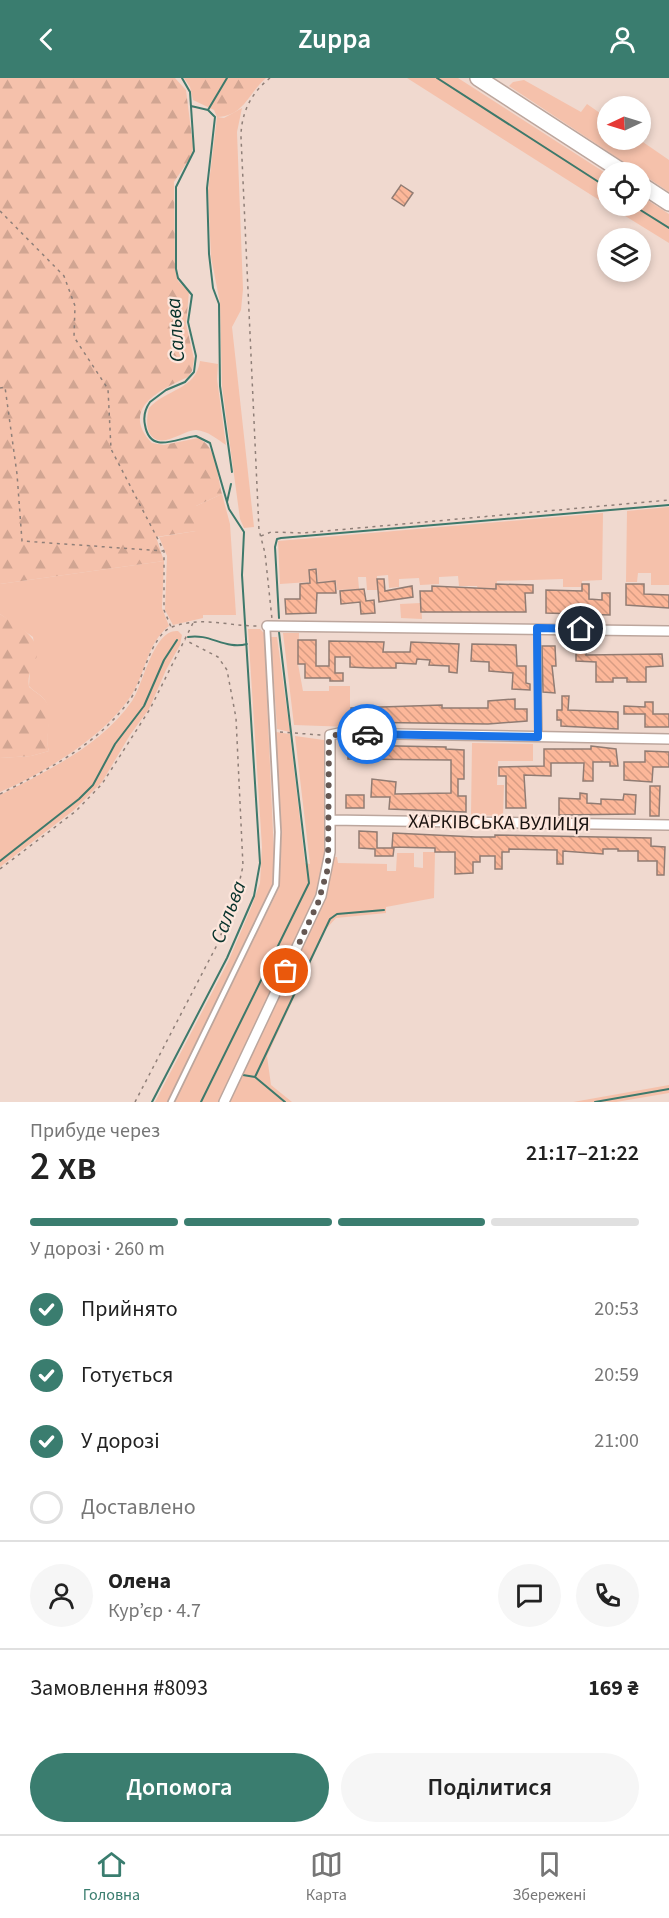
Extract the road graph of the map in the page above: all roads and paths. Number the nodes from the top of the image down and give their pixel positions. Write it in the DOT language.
graph roads {
  1 [pos="270,78"];
  2 [pos="478,78"];
  3 [pos="607,162"];
  4 [pos="651,191"];
  5 [pos="669,203"];
  6 [pos="0,211"];
  7 [pos="0,388"];
  8 [pos="669,500"];
  9 [pos="260,537"];
  10 [pos="164,551"];
  11 [pos="193,623"];
  12 [pos="270,625"];
  13 [pos="249,626"];
  14 [pos="171,627"];
  15 [pos="537,628"];
  16 [pos="669,631"];
  17 [pos="185,640"];
  18 [pos="286,733"];
  19 [pos="330,735"];
  20 [pos="538,737"];
  21 [pos="669,739"];
  22 [pos="0,794"];
  23 [pos="330,820"];
  24 [pos="669,825"];
  25 [pos="0,869"];
  26 [pos="135,1102"];
  27 [pos="171,1102"];
  28 [pos="224,1102"];
  1 -- 9 [label="path"];
  2 -- 3 [label="highway"];
  4 -- 5 [label="highway"];
  6 -- 10 [label="path"];
  7 -- 10 [label="path"];
  8 -- 9 [label="path"];
  9 -- 12 [label="path"];
  10 -- 14 [label="path"];
  11 -- 13 [label="path"];
  11 -- 14 [label="path"];
  11 -- 17 [label="path"];
  12 -- 15 [label="street"];
  12 -- 27 [label="lane"];
  14 -- 22 [label="path"];
  15 -- 16 [label="street"];
  15 -- 20 [label="lane"];
  17 -- 25 [label="path"];
  17 -- 26 [label="path"];
  18 -- 19 [label="path"];
  19 -- 20 [label="street"];
  19 -- 23 [label="street"];
  20 -- 21 [label="street"];
  23 -- 24 [label="street, ХАРКІВСЬКА ВУЛИЦЯ"];
  23 -- 28 [label="street"];
}
